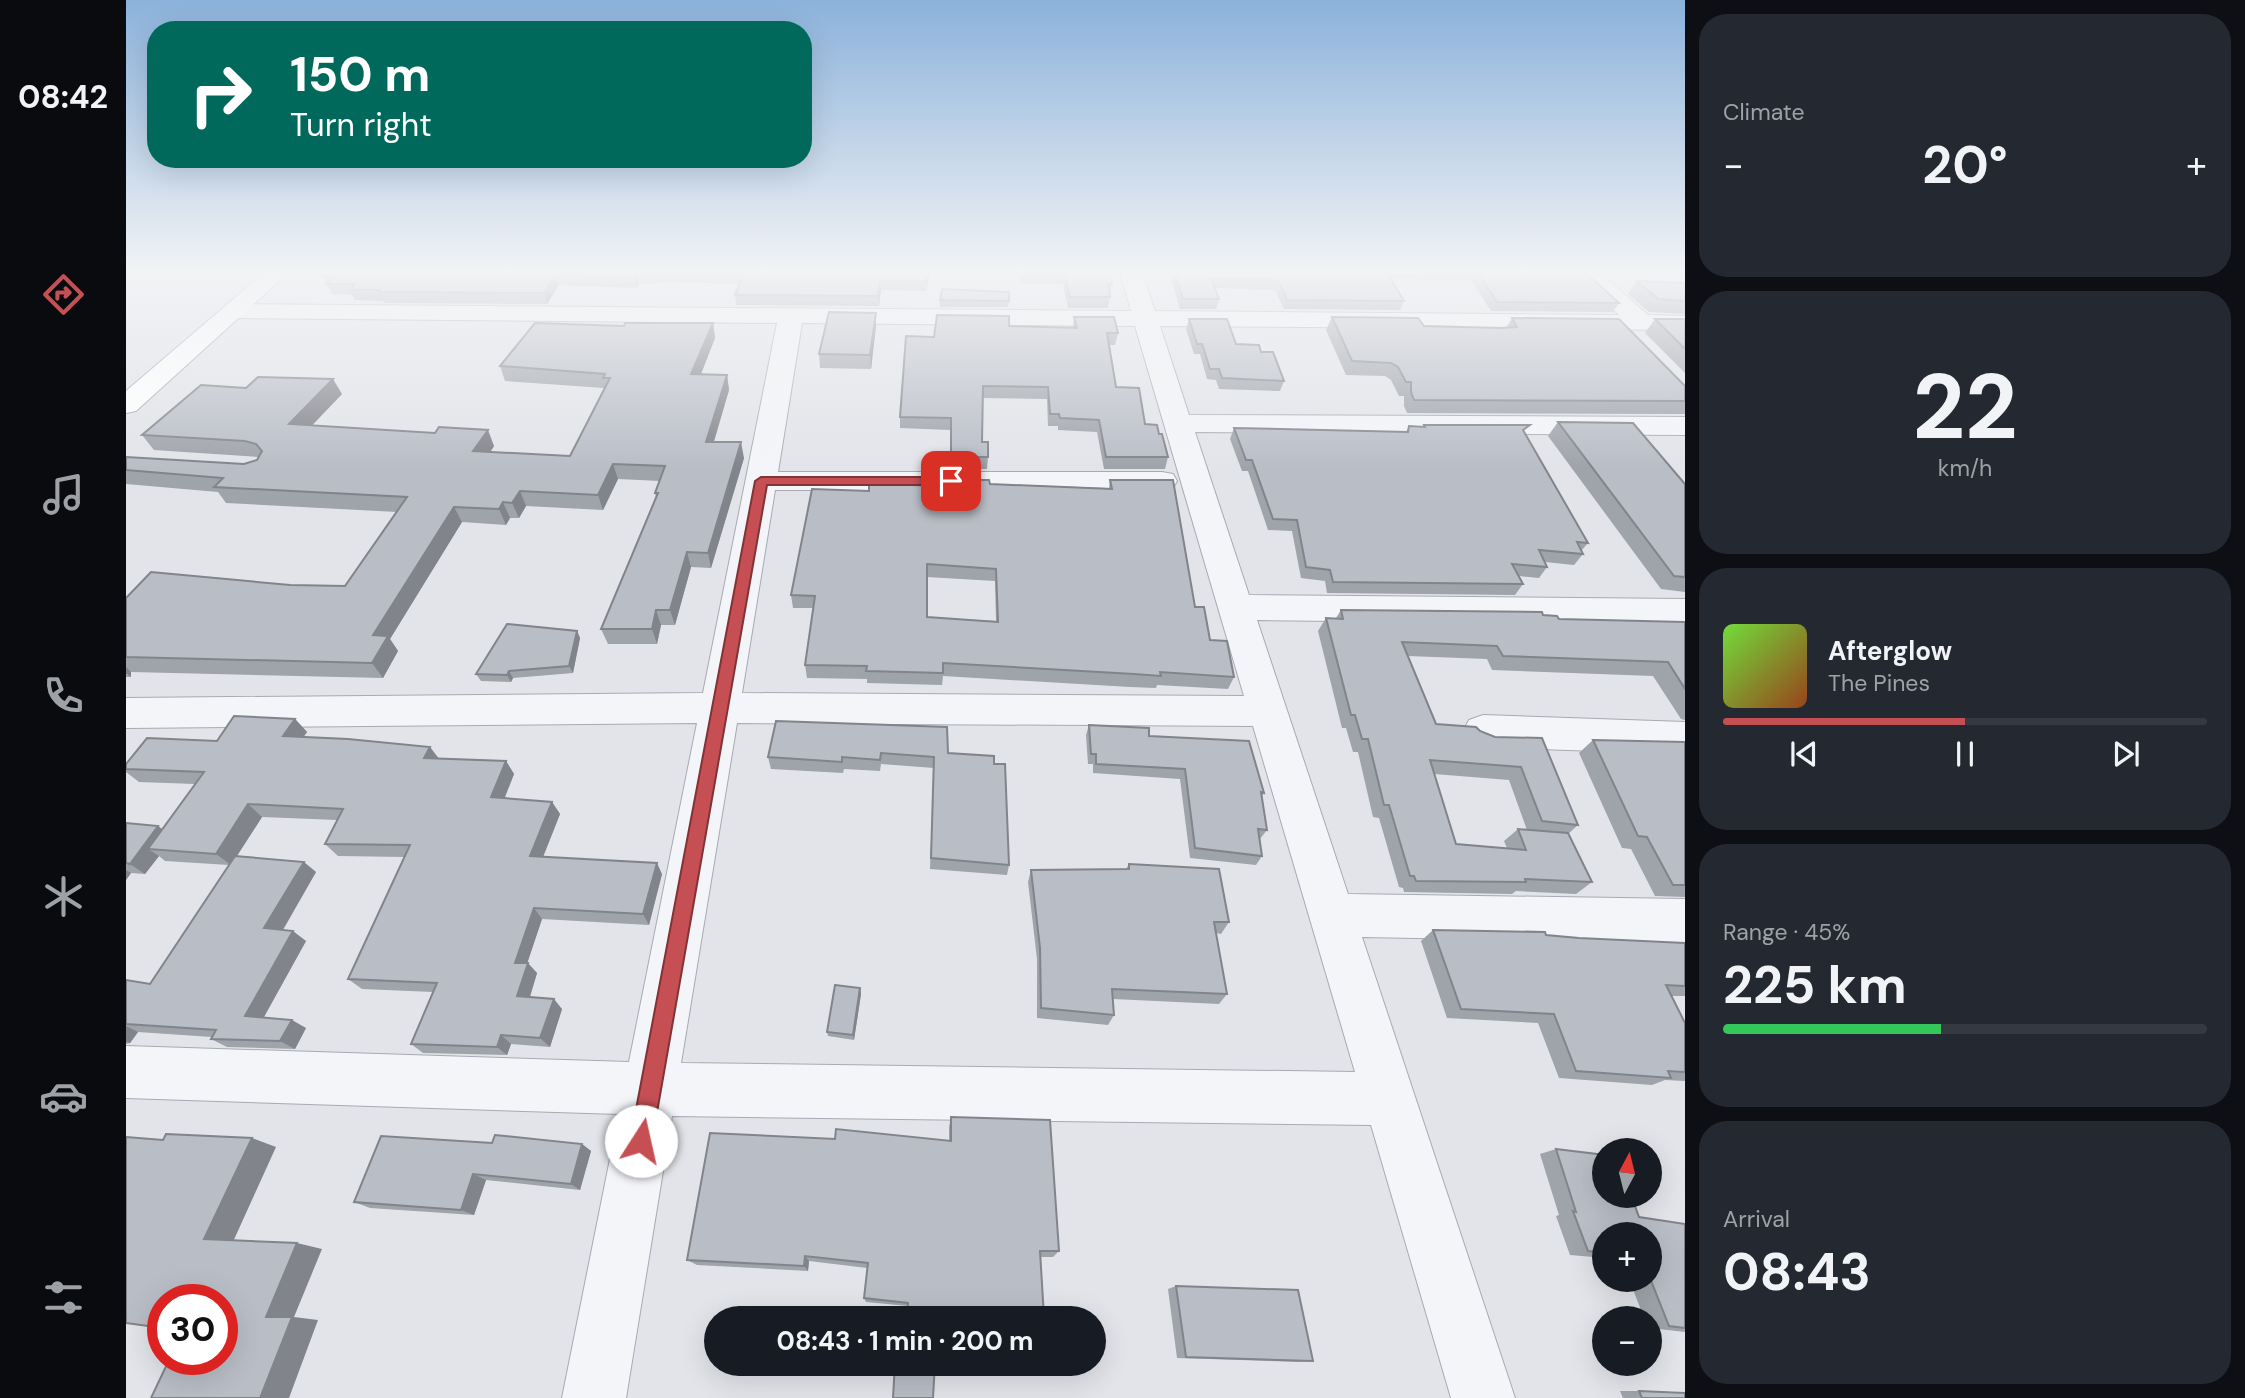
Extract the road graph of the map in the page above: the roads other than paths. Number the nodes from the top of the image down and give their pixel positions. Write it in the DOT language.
graph roads {
  1 [pos="203,338"];
  2 [pos="787,338"];
  3 [pos="1152,338"];
  4 [pos="1638,338"];
  5 [pos="1646,352"];
  6 [pos="126,405"];
  7 [pos="1178,423"];
  8 [pos="1632,426"];
  9 [pos="1685,426"];
  10 [pos="1659,457"];
  11 [pos="761,481"];
  12 [pos="1196,481"];
  13 [pos="1235,607"];
  14 [pos="1685,612"];
  15 [pos="720,708"];
  16 [pos="1268,711"];
  17 [pos="126,713"];
  18 [pos="1483,731"];
  19 [pos="1685,738"];
  20 [pos="1332,915"];
  21 [pos="1685,921"];
  22 [pos="126,1072"];
  23 [pos="650,1089"];
  24 [pos="1389,1099"];
  25 [pos="594,1398"];
  26 [pos="1483,1398"];
  1 -- 6 [label="main road"];
  2 -- 11 [label="street"];
  3 -- 7 [label="street"];
  4 -- 5 [label="street"];
  7 -- 8 [label="street"];
  7 -- 12 [label="street"];
  8 -- 9 [label="street"];
  8 -- 10 [label="street"];
  11 -- 12 [label="street"];
  11 -- 15 [label="street"];
  12 -- 13 [label="street"];
  13 -- 14 [label="street"];
  13 -- 16 [label="street"];
  15 -- 16 [label="street"];
  15 -- 17 [label="street"];
  15 -- 23 [label="street"];
  16 -- 20 [label="street"];
  18 -- 19 [label="street"];
  20 -- 21 [label="street"];
  20 -- 24 [label="street"];
  22 -- 23 [label="street"];
  23 -- 24 [label="street"];
  23 -- 25 [label="street"];
  24 -- 26 [label="street"];
}
